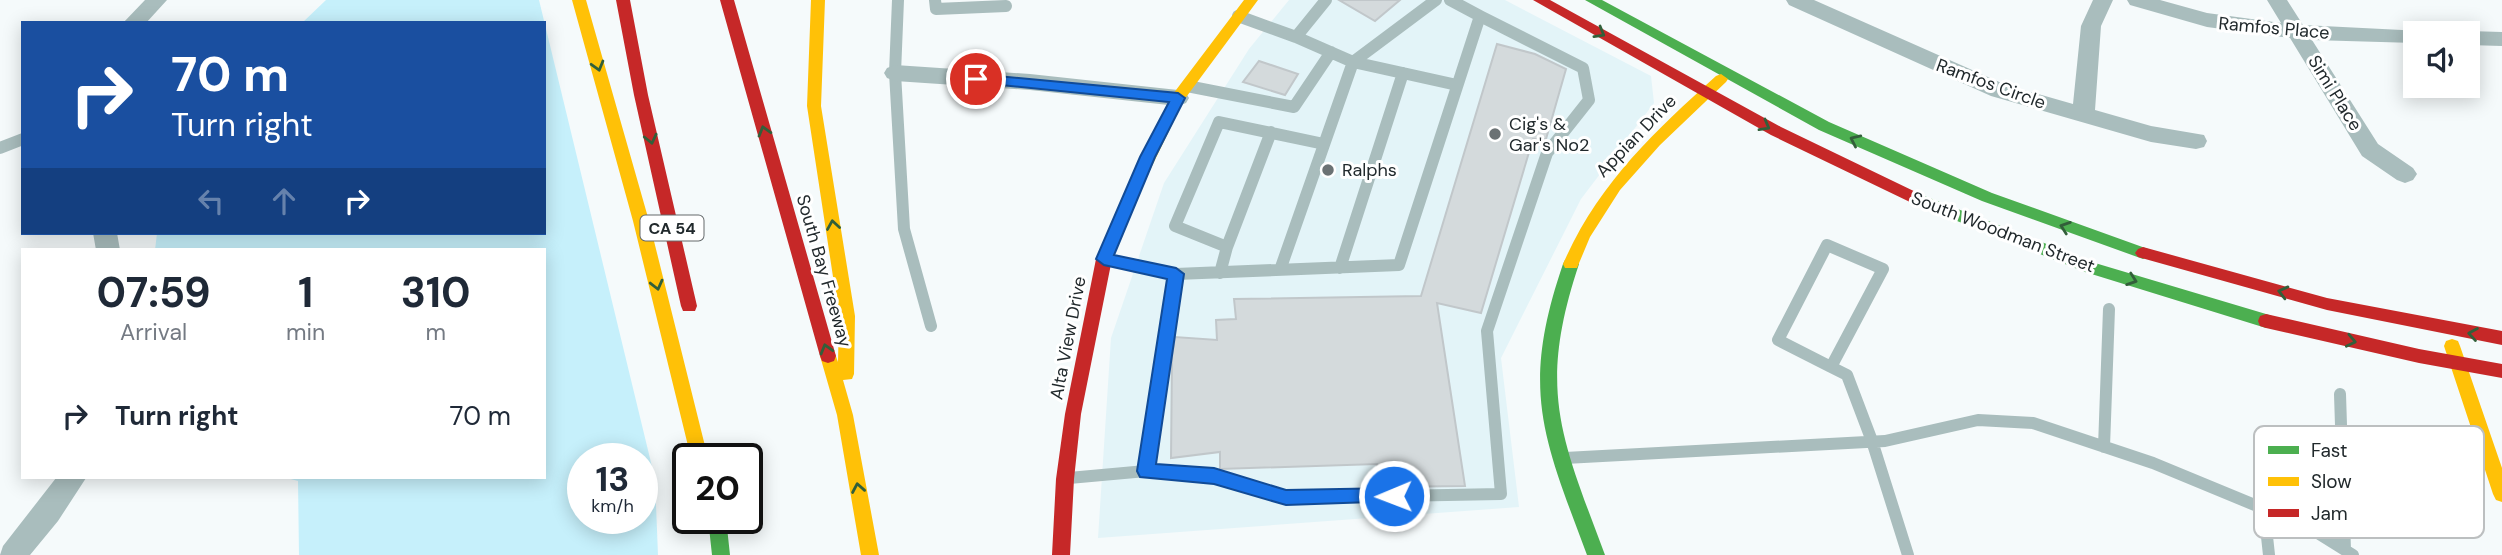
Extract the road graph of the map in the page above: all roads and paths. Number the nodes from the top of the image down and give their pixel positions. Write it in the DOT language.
graph roads {
  1 [pos="157,0"];
  2 [pos="579,0"];
  3 [pos="623,0"];
  4 [pos="727,0"];
  5 [pos="818,0"];
  6 [pos="898,0"];
  7 [pos="935,0"];
  8 [pos="1251,0"];
  9 [pos="1326,0"];
  10 [pos="1436,0"];
  11 [pos="1450,0"];
  12 [pos="1540,0"];
  13 [pos="1592,0"];
  14 [pos="1796,0"];
  15 [pos="2103,0"];
  16 [pos="2137,0"];
  17 [pos="2277,0"];
  18 [pos="1006,6"];
  19 [pos="1238,16"];
  20 [pos="1479,16"];
  21 [pos="135,21"];
  22 [pos="2297,32"];
  23 [pos="2403,36"];
  24 [pos="1296,37"];
  25 [pos="2480,38"];
  26 [pos="2502,39"];
  27 [pos="1331,52"];
  28 [pos="1353,62"];
  29 [pos="1403,73"];
  30 [pos="895,74"];
  31 [pos="1726,74"];
  32 [pos="1457,85"];
  33 [pos="1182,92"];
  34 [pos="1705,92"];
  35 [pos="2083,116"];
  36 [pos="1271,132"];
  37 [pos="21,140"];
  38 [pos="2196,141"];
  39 [pos="1324,144"];
  40 [pos="0,148"];
  41 [pos="2405,174"];
  42 [pos="1227,247"];
  43 [pos="1104,259"];
  44 [pos="1340,268"];
  45 [pos="1280,270"];
  46 [pos="1220,273"];
  47 [pos="1176,274"];
  48 [pos="2109,309"];
  49 [pos="931,326"];
  50 [pos="694,327"];
  51 [pos="2445,330"];
  52 [pos="2502,338"];
  53 [pos="2459,364"];
  54 [pos="1831,367"];
  55 [pos="2502,371"];
  56 [pos="2340,394"];
  57 [pos="704,406"];
  58 [pos="845,415"];
  59 [pos="2342,426"];
  60 [pos="2480,426"];
  61 [pos="2484,440"];
  62 [pos="1872,441"];
  63 [pos="696,443"];
  64 [pos="708,443"];
  65 [pos="2104,447"];
  66 [pos="1561,458"];
  67 [pos="1146,471"];
  68 [pos="71,479"];
  69 [pos="1065,479"];
  70 [pos="2502,494"];
  71 [pos="2254,505"];
  72 [pos="2326,538"];
  73 [pos="2349,552"];
  74 [pos="13,555"];
  75 [pos="870,555"];
  76 [pos="1061,555"];
  77 [pos="1596,555"];
  78 [pos="1908,555"];
  1 -- 21 [label="street"];
  2 -- 63 [label="main road, one-way"];
  3 -- 50 [label="main road, CA 54, one-way"];
  58 -- 4 [label="main road, South Bay Freeway, one-way"];
  58 -- 5 [label="main road, one-way"];
  6 -- 30 [label="lane"];
  7 -- 18 [label="lane"];
  8 -- 19 [label="main road, Alta View Drive"];
  9 -- 24 [label="lane"];
  10 -- 28 [label="lane"];
  11 -- 20 [label="lane"];
  12 -- 34 [label="main road, South Woodman Street, one-way"];
  13 -- 31 [label="main road, South Woodman Street"];
  14 -- 35 [label="street, Ramfos Circle"];
  15 -- 35 [label="street"];
  16 -- 22 [label="street, Ramfos Place"];
  17 -- 22 [label="street, Simi Place"];
  19 -- 24 [label="lane"];
  19 -- 33 [label="main road, Alta View Drive"];
  20 -- 32 [label="lane"];
  20 -- 67 [label="lane"];
  22 -- 23 [label="street, Ramfos Place"];
  22 -- 41 [label="street, Simi Place"];
  24 -- 27 [label="lane"];
  25 -- 26 [label="street"];
  27 -- 28 [label="lane"];
  27 -- 33 [label="lane"];
  28 -- 29 [label="lane"];
  28 -- 39 [label="lane"];
  29 -- 32 [label="lane"];
  29 -- 44 [label="lane"];
  30 -- 33 [label="street"];
  30 -- 49 [label="lane"];
  31 -- 34 [label="main road, Appian Drive"];
  51 -- 31 [label="main road, South Woodman Street, one-way"];
  32 -- 44 [label="lane"];
  33 -- 43 [label="main road, Alta View Drive"];
  34 -- 53 [label="main road, South Woodman Street, one-way"];
  34 -- 66 [label="main road, Appian Drive"];
  35 -- 38 [label="street, Ramfos Circle"];
  36 -- 39 [label="lane"];
  36 -- 42 [label="lane"];
  36 -- 42 [label="lane"];
  37 -- 40 [label="lane"];
  39 -- 45 [label="lane"];
  42 -- 46 [label="lane"];
  43 -- 47 [label="lane"];
  43 -- 69 [label="main road, Alta View Drive"];
  44 -- 45 [label="lane"];
  45 -- 46 [label="lane"];
  46 -- 47 [label="lane"];
  47 -- 67 [label="lane"];
  48 -- 65 [label="lane"];
  52 -- 51 [label="main road, South Woodman Street, one-way"];
  51 -- 53 [label="main road"];
  53 -- 55 [label="main road, South Woodman Street"];
  53 -- 60 [label="main road"];
  54 -- 54 [label="lane"];
  54 -- 62 [label="lane"];
  56 -- 59 [label="lane"];
  57 -- 64 [label="main road"];
  75 -- 58 [label="main road, South Bay Freeway, one-way"];
  61 -- 70 [label="main road"];
  62 -- 65 [label="lane"];
  62 -- 66 [label="lane"];
  62 -- 78 [label="lane"];
  65 -- 71 [label="lane"];
  66 -- 77 [label="main road, Appian Drive"];
  67 -- 69 [label="lane"];
  68 -- 74 [label="street"];
  69 -- 76 [label="main road, Alta View Drive"];
  72 -- 73 [label="lane"];
}
